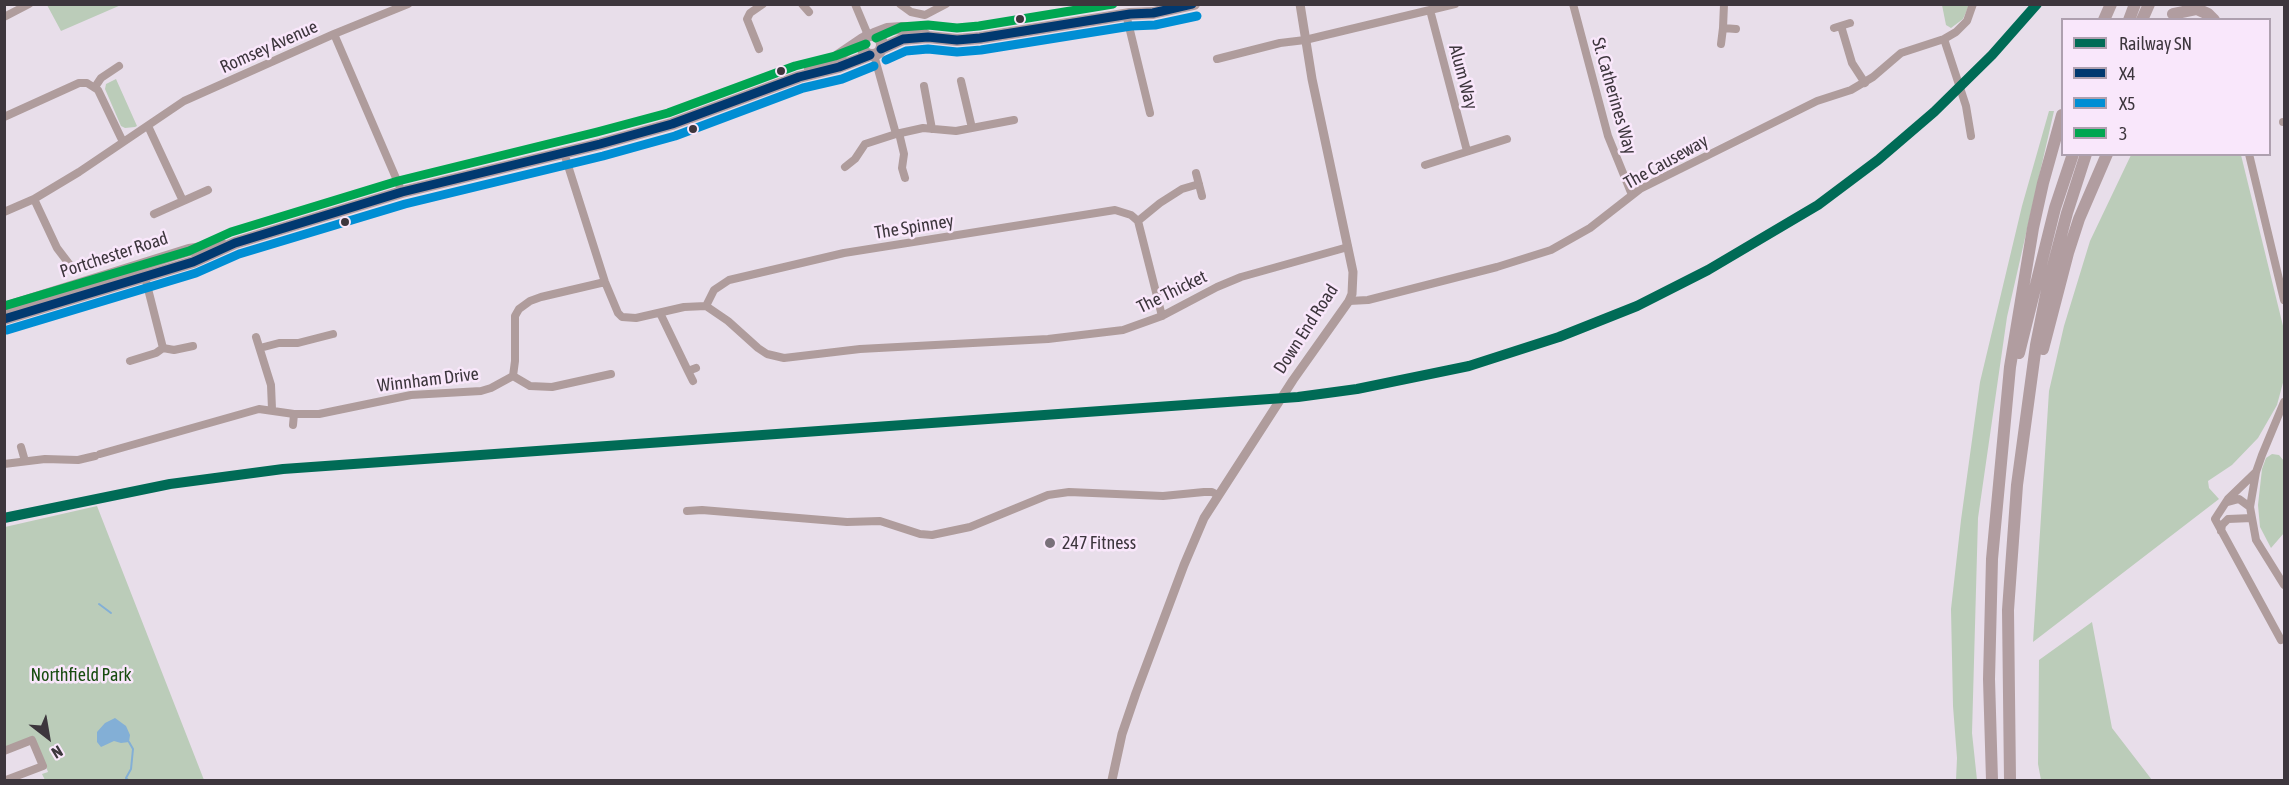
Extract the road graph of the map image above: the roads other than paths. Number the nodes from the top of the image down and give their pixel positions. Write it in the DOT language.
graph roads {
  1 [pos="29,4"];
  2 [pos="408,4"];
  3 [pos="763,4"];
  4 [pos="855,4"];
  5 [pos="900,4"];
  6 [pos="946,4"];
  7 [pos="1146,4"];
  8 [pos="1194,4"];
  9 [pos="1300,4"];
  10 [pos="1455,4"];
  11 [pos="1573,4"];
  12 [pos="1724,4"];
  13 [pos="1973,4"];
  14 [pos="2111,4"];
  15 [pos="2149,4"];
  16 [pos="798,6"];
  17 [pos="1430,10"];
  18 [pos="809,12"];
  19 [pos="2174,13"];
  20 [pos="1128,14"];
  21 [pos="4,17"];
  22 [pos="2105,18"];
  23 [pos="2143,18"];
  24 [pos="2213,18"];
  25 [pos="1850,23"];
  26 [pos="1723,28"];
  27 [pos="1736,29"];
  28 [pos="334,34"];
  29 [pos="868,36"];
  30 [pos="928,38"];
  31 [pos="1944,39"];
  32 [pos="1305,40"];
  33 [pos="1721,44"];
  34 [pos="759,49"];
  35 [pos="875,53"];
  36 [pos="1217,58"];
  37 [pos="119,66"];
  38 [pos="799,77"];
  39 [pos="962,81"];
  40 [pos="1864,83"];
  41 [pos="924,86"];
  42 [pos="95,87"];
  43 [pos="1150,112"];
  44 [pos="4,117"];
  45 [pos="2061,119"];
  46 [pos="1014,120"];
  47 [pos="148,126"];
  48 [pos="932,129"];
  49 [pos="972,129"];
  50 [pos="897,133"];
  51 [pos="1971,136"];
  52 [pos="1507,139"];
  53 [pos="123,142"];
  54 [pos="1467,151"];
  55 [pos="564,153"];
  56 [pos="2072,156"];
  57 [pos="2084,156"];
  58 [pos="2106,156"];
  59 [pos="2249,156"];
  60 [pos="1425,165"];
  61 [pos="845,167"];
  62 [pos="1196,173"];
  63 [pos="905,178"];
  64 [pos="1199,184"];
  65 [pos="208,190"];
  66 [pos="402,192"];
  67 [pos="1632,195"];
  68 [pos="1202,196"];
  69 [pos="34,199"];
  70 [pos="183,201"];
  71 [pos="4,212"];
  72 [pos="154,214"];
  73 [pos="1138,221"];
  74 [pos="235,243"];
  75 [pos="1348,247"];
  76 [pos="73,269"];
  77 [pos="145,277"];
  78 [pos="605,282"];
  79 [pos="2284,300"];
  80 [pos="1349,301"];
  81 [pos="706,306"];
  82 [pos="4,308"];
  83 [pos="660,313"];
  84 [pos="1162,316"];
  85 [pos="4,319"];
  86 [pos="333,334"];
  87 [pos="255,337"];
  88 [pos="193,346"];
  89 [pos="163,348"];
  90 [pos="260,348"];
  91 [pos="130,361"];
  92 [pos="696,368"];
  93 [pos="688,371"];
  94 [pos="611,374"];
  95 [pos="513,376"];
  96 [pos="693,381"];
  97 [pos="2284,402"];
  98 [pos="272,409"];
  99 [pos="2007,410"];
  100 [pos="2026,412"];
  101 [pos="294,414"];
  102 [pos="293,425"];
  103 [pos="21,447"];
  104 [pos="24,461"];
  105 [pos="4,464"];
  106 [pos="2256,472"];
  107 [pos="1218,495"];
  108 [pos="2250,507"];
  109 [pos="2220,508"];
  110 [pos="687,511"];
  111 [pos="2252,518"];
  112 [pos="2221,531"];
  113 [pos="2284,585"];
  114 [pos="2281,640"];
  115 [pos="4,751"];
  116 [pos="6,780"];
  117 [pos="1112,780"];
  118 [pos="1992,780"];
  119 [pos="2010,780"];
  1 -- 21 [label="street"];
  2 -- 28 [label="street, Romsey Avenue"];
  3 -- 34 [label="street"];
  4 -- 29 [label="street"];
  5 -- 6 [label="street"];
  7 -- 20 [label="main road, Portchester Road"];
  8 -- 20 [label="main road, Portchester Road"];
  9 -- 32 [label="street, Down End Road"];
  10 -- 17 [label="street"];
  11 -- 67 [label="street, St. Catherines Way"];
  12 -- 26 [label="street"];
  13 -- 31 [label="street, The Causeway"];
  14 -- 22 [label="main road"];
  15 -- 23 [label="main road"];
  16 -- 18 [label="street"];
  17 -- 32 [label="street"];
  17 -- 54 [label="street, Alum Way"];
  19 -- 24 [label="main road"];
  20 -- 30 [label="main road, Portchester Road"];
  20 -- 43 [label="street"];
  25 -- 40 [label="street"];
  26 -- 27 [label="street"];
  26 -- 33 [label="street"];
  28 -- 47 [label="street, Romsey Avenue"];
  28 -- 66 [label="street"];
  29 -- 30 [label="main road, Portchester Road"];
  29 -- 35 [label="main road"];
  29 -- 35 [label="main road"];
  29 -- 38 [label="main road, Portchester Road"];
  30 -- 35 [label="main road, Portchester Road"];
  31 -- 40 [label="street, The Causeway"];
  31 -- 51 [label="street"];
  32 -- 36 [label="street"];
  32 -- 75 [label="street, Down End Road"];
  35 -- 38 [label="main road, Portchester Road"];
  35 -- 50 [label="street"];
  37 -- 42 [label="street"];
  38 -- 55 [label="main road, Portchester Road"];
  39 -- 49 [label="street"];
  40 -- 67 [label="street, The Causeway"];
  41 -- 48 [label="street"];
  42 -- 44 [label="street"];
  42 -- 53 [label="street"];
  45 -- 99 [label="main road"];
  46 -- 49 [label="street"];
  47 -- 53 [label="street, Romsey Avenue"];
  47 -- 70 [label="street"];
  48 -- 49 [label="street"];
  48 -- 50 [label="street"];
  50 -- 61 [label="street"];
  50 -- 63 [label="street"];
  52 -- 54 [label="street"];
  53 -- 69 [label="street, Romsey Avenue"];
  54 -- 60 [label="street"];
  55 -- 66 [label="main road, Portchester Road"];
  55 -- 78 [label="street"];
  56 -- 99 [label="main road"];
  57 -- 100 [label="main road"];
  58 -- 100 [label="main road"];
  59 -- 79 [label="street"];
  62 -- 64 [label="street"];
  64 -- 68 [label="street"];
  64 -- 73 [label="street"];
  65 -- 70 [label="street"];
  66 -- 74 [label="main road, Portchester Road"];
  67 -- 80 [label="street, The Causeway"];
  69 -- 71 [label="street, Romsey Avenue"];
  69 -- 76 [label="street"];
  70 -- 72 [label="street"];
  73 -- 81 [label="street, The Spinney"];
  73 -- 84 [label="street"];
  74 -- 77 [label="main road, Portchester Road"];
  74 -- 82 [label="main road, Portchester Road"];
  75 -- 80 [label="street, Down End Road"];
  75 -- 84 [label="street, The Thicket"];
  77 -- 85 [label="main road, Portchester Road"];
  77 -- 89 [label="street"];
  78 -- 83 [label="street"];
  78 -- 95 [label="street"];
  80 -- 107 [label="street, Down End Road"];
  81 -- 83 [label="street"];
  81 -- 84 [label="street, The Thicket"];
  83 -- 93 [label="street"];
  86 -- 90 [label="street"];
  87 -- 90 [label="street"];
  88 -- 89 [label="street"];
  89 -- 91 [label="street"];
  90 -- 98 [label="street"];
  92 -- 93 [label="street"];
  93 -- 96 [label="street"];
  94 -- 95 [label="street"];
  95 -- 101 [label="street, Winnham Drive"];
  97 -- 106 [label="street"];
  98 -- 101 [label="street, Winnham Drive"];
  98 -- 104 [label="street, Winnham Drive"];
  99 -- 118 [label="main road"];
  100 -- 119 [label="main road"];
  101 -- 102 [label="street"];
  103 -- 104 [label="street"];
  104 -- 105 [label="street, Winnham Drive"];
  106 -- 108 [label="street"];
  106 -- 109 [label="street"];
  107 -- 110 [label="street"];
  107 -- 117 [label="street, Down End Road"];
  108 -- 109 [label="street"];
  108 -- 111 [label="street"];
  109 -- 112 [label="street"];
  111 -- 112 [label="street"];
  111 -- 113 [label="street"];
  112 -- 114 [label="street"];
  115 -- 116 [label="street"];
}
